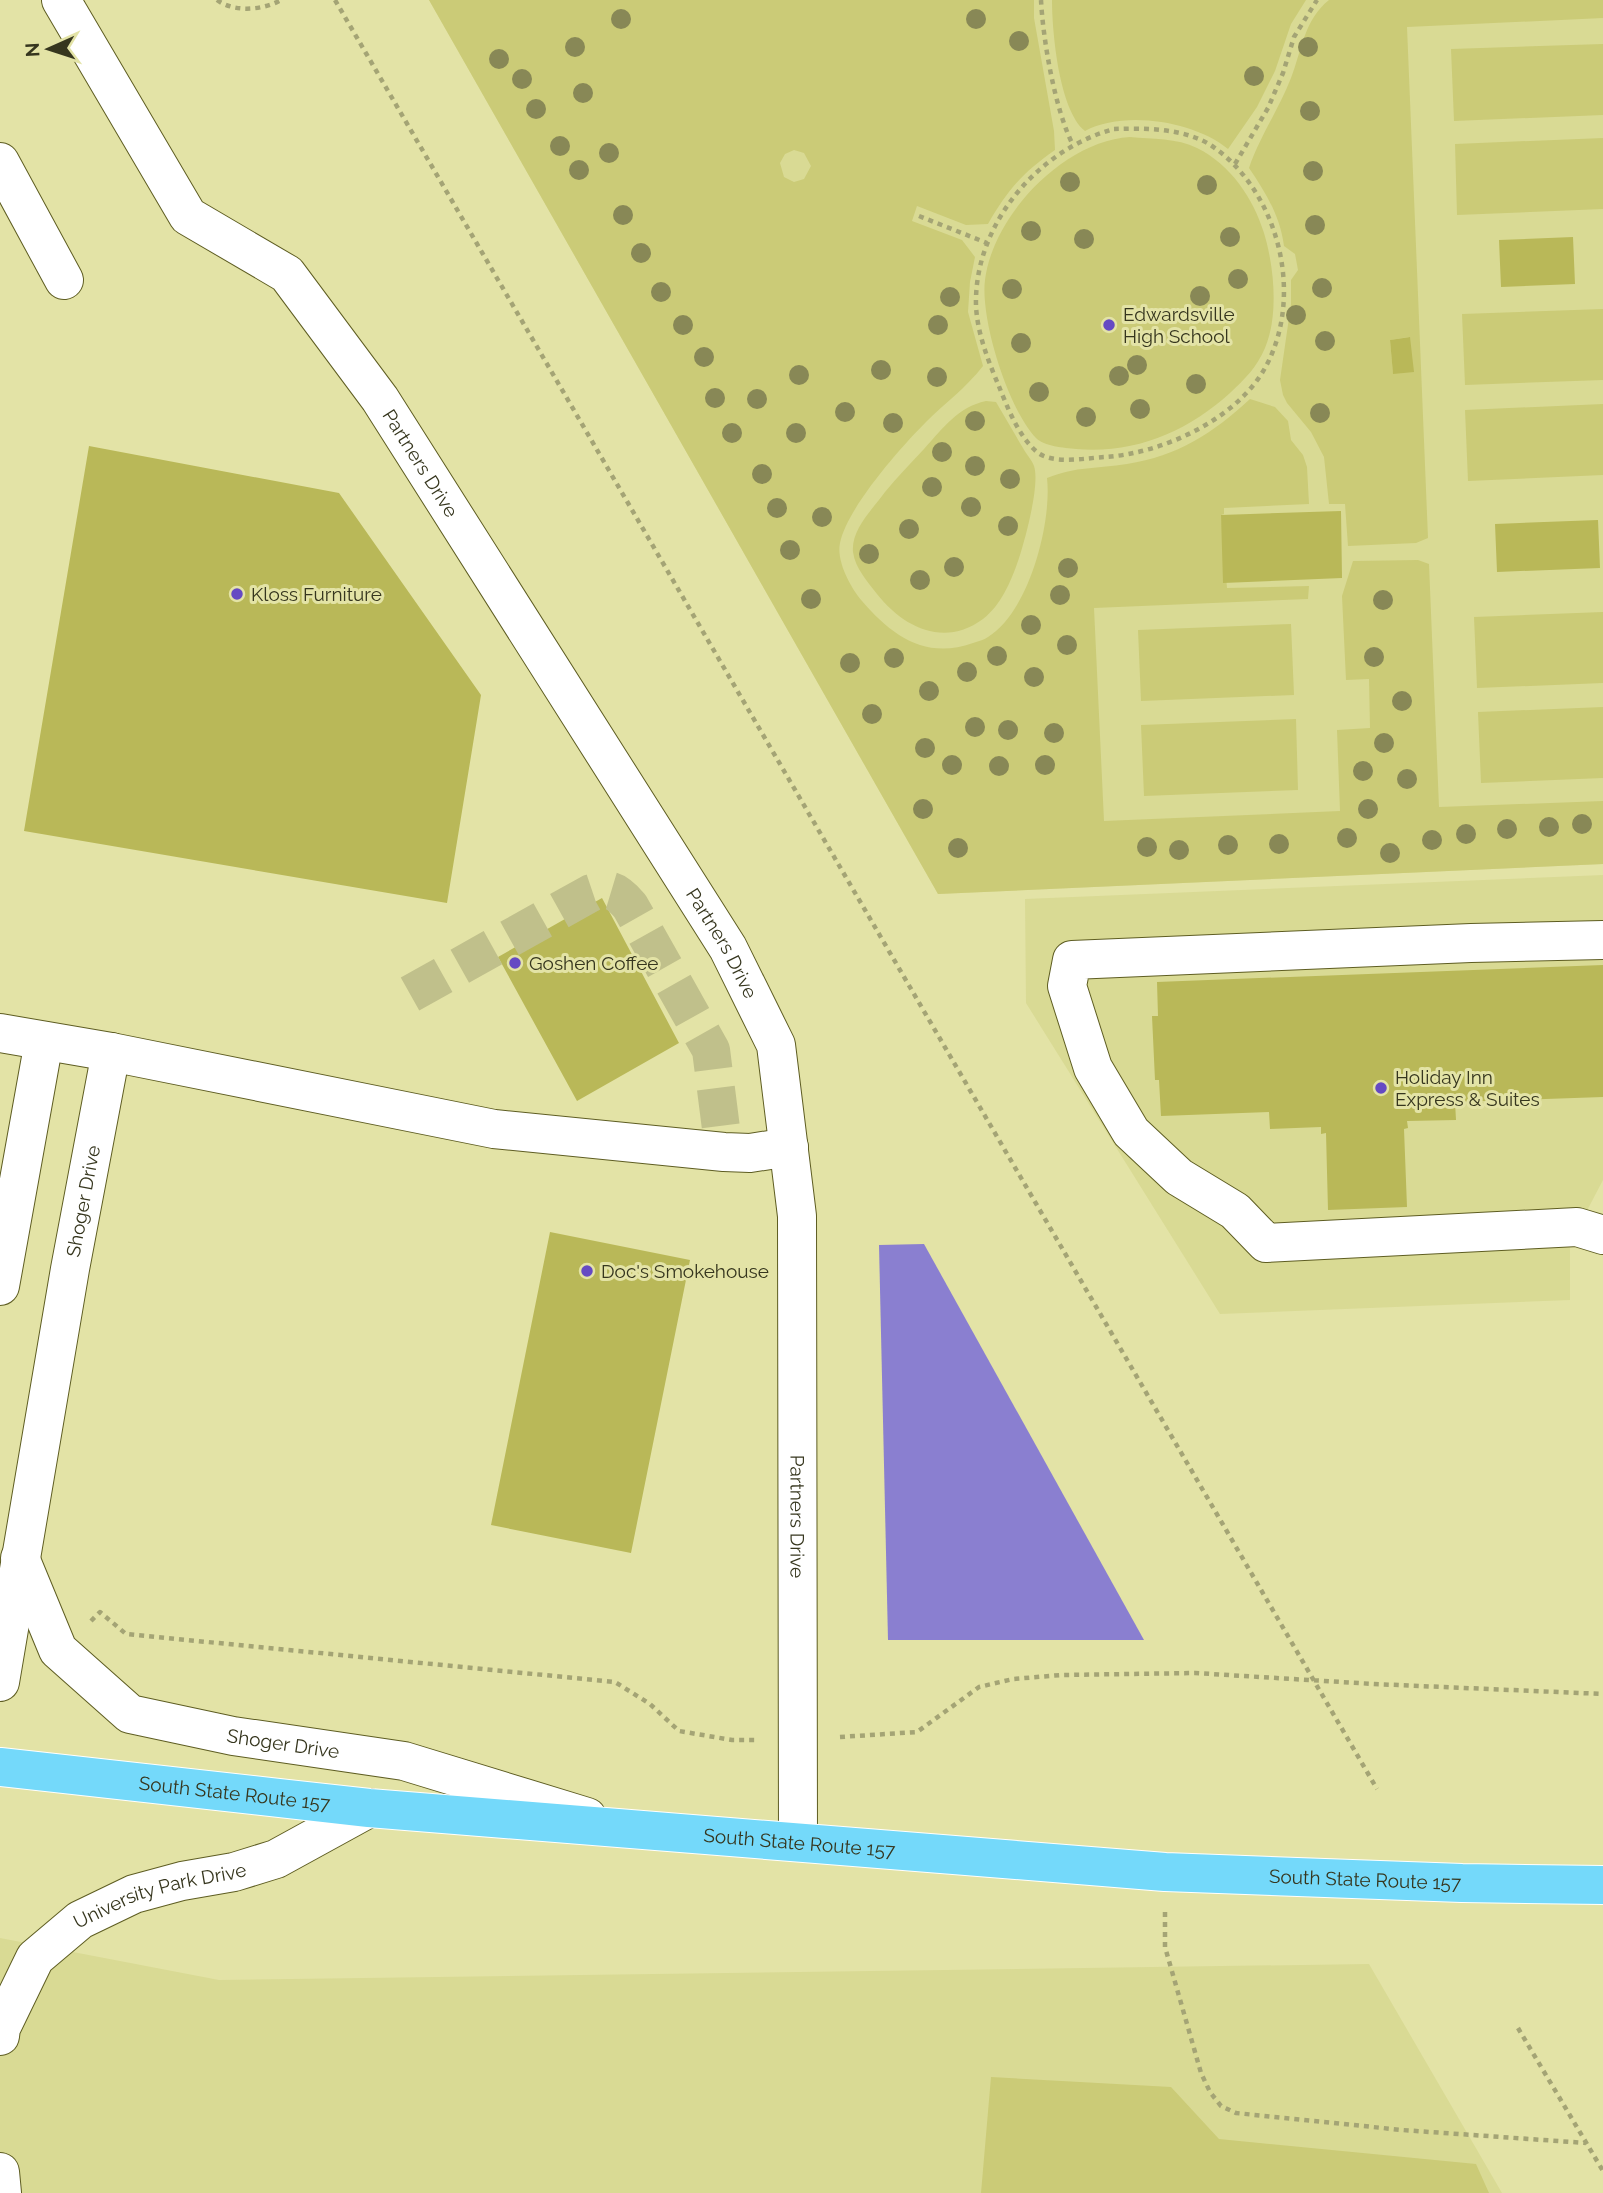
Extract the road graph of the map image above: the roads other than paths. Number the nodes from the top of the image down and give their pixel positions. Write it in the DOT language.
graph roads {
  1 [pos="61,0"];
  2 [pos="0,162"];
  3 [pos="64,280"];
  4 [pos="1603,940"];
  5 [pos="0,1033"];
  6 [pos="44,1041"];
  7 [pos="111,1052"];
  8 [pos="789,1147"];
  9 [pos="1603,1235"];
  10 [pos="0,1286"];
  11 [pos="20,1558"];
  12 [pos="0,1682"];
  13 [pos="0,1767"];
  14 [pos="369,1808"];
  15 [pos="623,1828"];
  16 [pos="798,1842"];
  17 [pos="1603,1885"];
  18 [pos="0,2036"];
  19 [pos="0,2172"];
  20 [pos="2,2193"];
  1 -- 8 [label="street, Partners Drive"];
  2 -- 3 [label="street"];
  4 -- 9 [label="street"];
  5 -- 6 [label="street"];
  6 -- 7 [label="street"];
  6 -- 10 [label="street"];
  7 -- 8 [label="street"];
  7 -- 11 [label="street, Shoger Drive"];
  8 -- 16 [label="street, Partners Drive"];
  11 -- 12 [label="street, Shoger Drive"];
  11 -- 15 [label="street, Shoger Drive"];
  13 -- 14 [label="main road, South State Route 157"];
  14 -- 15 [label="main road, South State Route 157"];
  14 -- 18 [label="street, University Park Drive"];
  15 -- 16 [label="main road, South State Route 157"];
  16 -- 17 [label="main road, South State Route 157"];
  19 -- 20 [label="street"];
}
